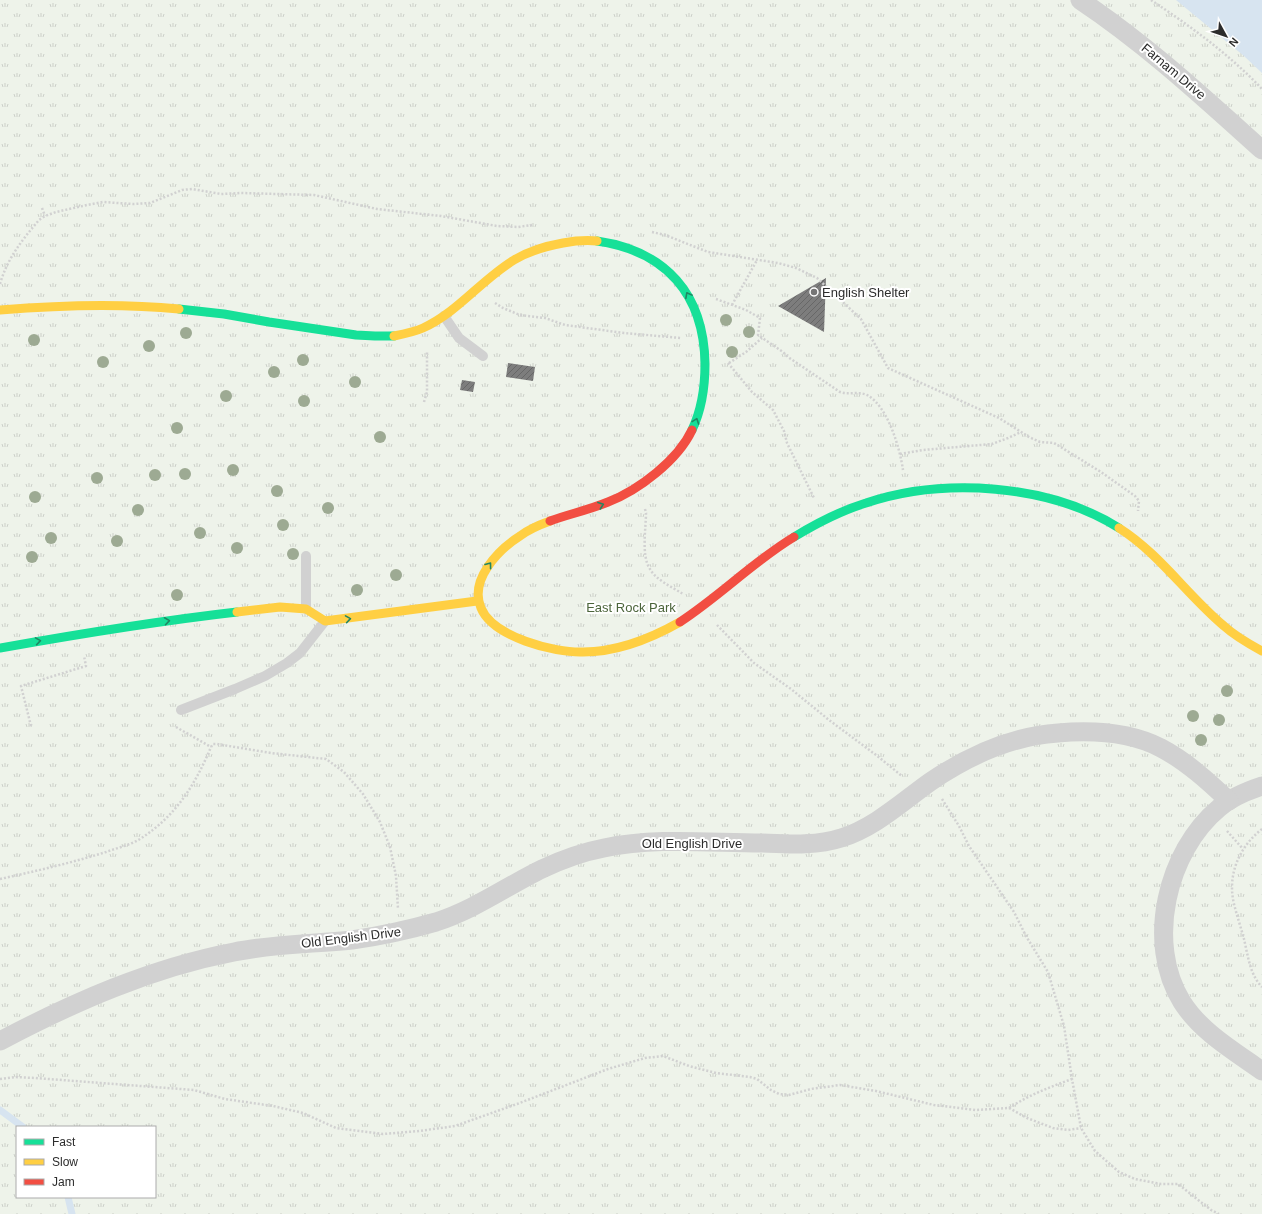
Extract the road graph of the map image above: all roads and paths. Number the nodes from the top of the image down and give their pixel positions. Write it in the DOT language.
graph roads {
  1 [pos="1080,0"];
  2 [pos="1151,0"];
  3 [pos="1262,89"];
  4 [pos="1262,150"];
  5 [pos="42,208"];
  6 [pos="45,216"];
  7 [pos="536,225"];
  8 [pos="650,232"];
  9 [pos="757,260"];
  10 [pos="0,284"];
  11 [pos="477,289"];
  12 [pos="732,305"];
  13 [pos="0,310"];
  14 [pos="746,310"];
  15 [pos="444,316"];
  16 [pos="422,329"];
  17 [pos="762,338"];
  18 [pos="703,339"];
  19 [pos="483,356"];
  20 [pos="728,363"];
  21 [pos="705,379"];
  22 [pos="424,402"];
  23 [pos="1022,432"];
  24 [pos="900,454"];
  25 [pos="635,489"];
  26 [pos="905,492"];
  27 [pos="824,519"];
  28 [pos="1129,534"];
  29 [pos="306,556"];
  30 [pos="477,601"];
  31 [pos="702,608"];
  32 [pos="306,609"];
  33 [pos="325,621"];
  34 [pos="0,648"];
  35 [pos="1262,652"];
  36 [pos="86,664"];
  37 [pos="181,710"];
  38 [pos="30,726"];
  39 [pos="175,727"];
  40 [pos="211,747"];
  41 [pos="1262,786"];
  42 [pos="923,787"];
  43 [pos="1229,800"];
  44 [pos="1262,829"];
  45 [pos="0,879"];
  46 [pos="402,931"];
  47 [pos="1262,987"];
  48 [pos="0,1041"];
  49 [pos="1262,1072"];
  50 [pos="0,1079"];
  51 [pos="1072,1079"];
  52 [pos="1009,1108"];
  53 [pos="1081,1128"];
  54 [pos="1219,1214"];
  1 -- 4 [label="street, Farnam Drive"];
  2 -- 3 [label="path"];
  5 -- 6 [label="path"];
  6 -- 7 [label="path"];
  6 -- 10 [label="path"];
  8 -- 9 [label="path"];
  9 -- 12 [label="path"];
  9 -- 23 [label="path"];
  11 -- 15 [label="street"];
  11 -- 18 [label="path"];
  18 -- 11 [label="street, one-way"];
  13 -- 16 [label="street"];
  14 -- 17 [label="path"];
  15 -- 16 [label="street"];
  15 -- 19 [label="lane"];
  16 -- 22 [label="path"];
  17 -- 20 [label="path"];
  17 -- 24 [label="path"];
  18 -- 21 [label="street"];
  20 -- 21 [label="path"];
  20 -- 27 [label="path"];
  25 -- 21 [label="street, one-way"];
  23 -- 24 [label="path"];
  23 -- 28 [label="path"];
  24 -- 26 [label="path"];
  30 -- 25 [label="street, one-way"];
  25 -- 31 [label="path"];
  26 -- 27 [label="street"];
  26 -- 28 [label="street"];
  27 -- 31 [label="street"];
  28 -- 35 [label="street"];
  29 -- 32 [label="lane"];
  30 -- 31 [label="street"];
  33 -- 30 [label="street, one-way"];
  31 -- 42 [label="path"];
  32 -- 33 [label="street"];
  34 -- 32 [label="street, one-way"];
  33 -- 37 [label="lane"];
  36 -- 38 [label="path"];
  39 -- 40 [label="path"];
  40 -- 45 [label="path"];
  40 -- 46 [label="path"];
  41 -- 43 [label="street"];
  42 -- 43 [label="street, Old English Drive"];
  42 -- 46 [label="street, Old English Drive"];
  42 -- 51 [label="path"];
  43 -- 49 [label="street"];
  44 -- 47 [label="path"];
  46 -- 48 [label="street, Old English Drive"];
  50 -- 52 [label="path"];
  51 -- 52 [label="path"];
  51 -- 53 [label="path"];
  52 -- 53 [label="path"];
  53 -- 54 [label="path"];
}
